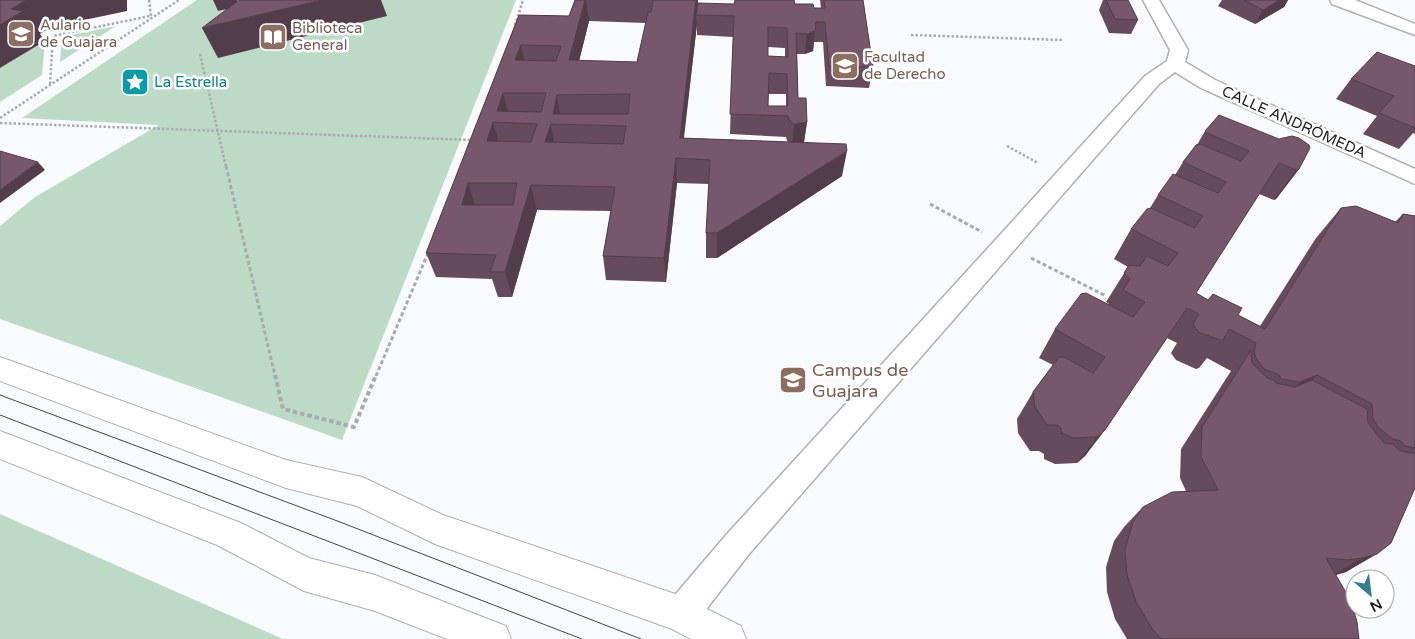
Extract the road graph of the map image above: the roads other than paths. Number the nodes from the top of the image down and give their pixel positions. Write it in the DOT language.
graph roads {
  1 [pos="1151,0"];
  2 [pos="1338,0"];
  3 [pos="1415,30"];
  4 [pos="1175,64"];
  5 [pos="1415,177"];
  6 [pos="0,369"];
  7 [pos="0,445"];
  8 [pos="681,614"];
  9 [pos="493,639"];
  10 [pos="728,639"];
  1 -- 4 [label="street"];
  2 -- 3 [label="street"];
  4 -- 5 [label="street, CALLE ANDRÓMEDA"];
  4 -- 8 [label="street"];
  6 -- 8 [label="street"];
  7 -- 9 [label="street"];
  8 -- 10 [label="street"];
}
